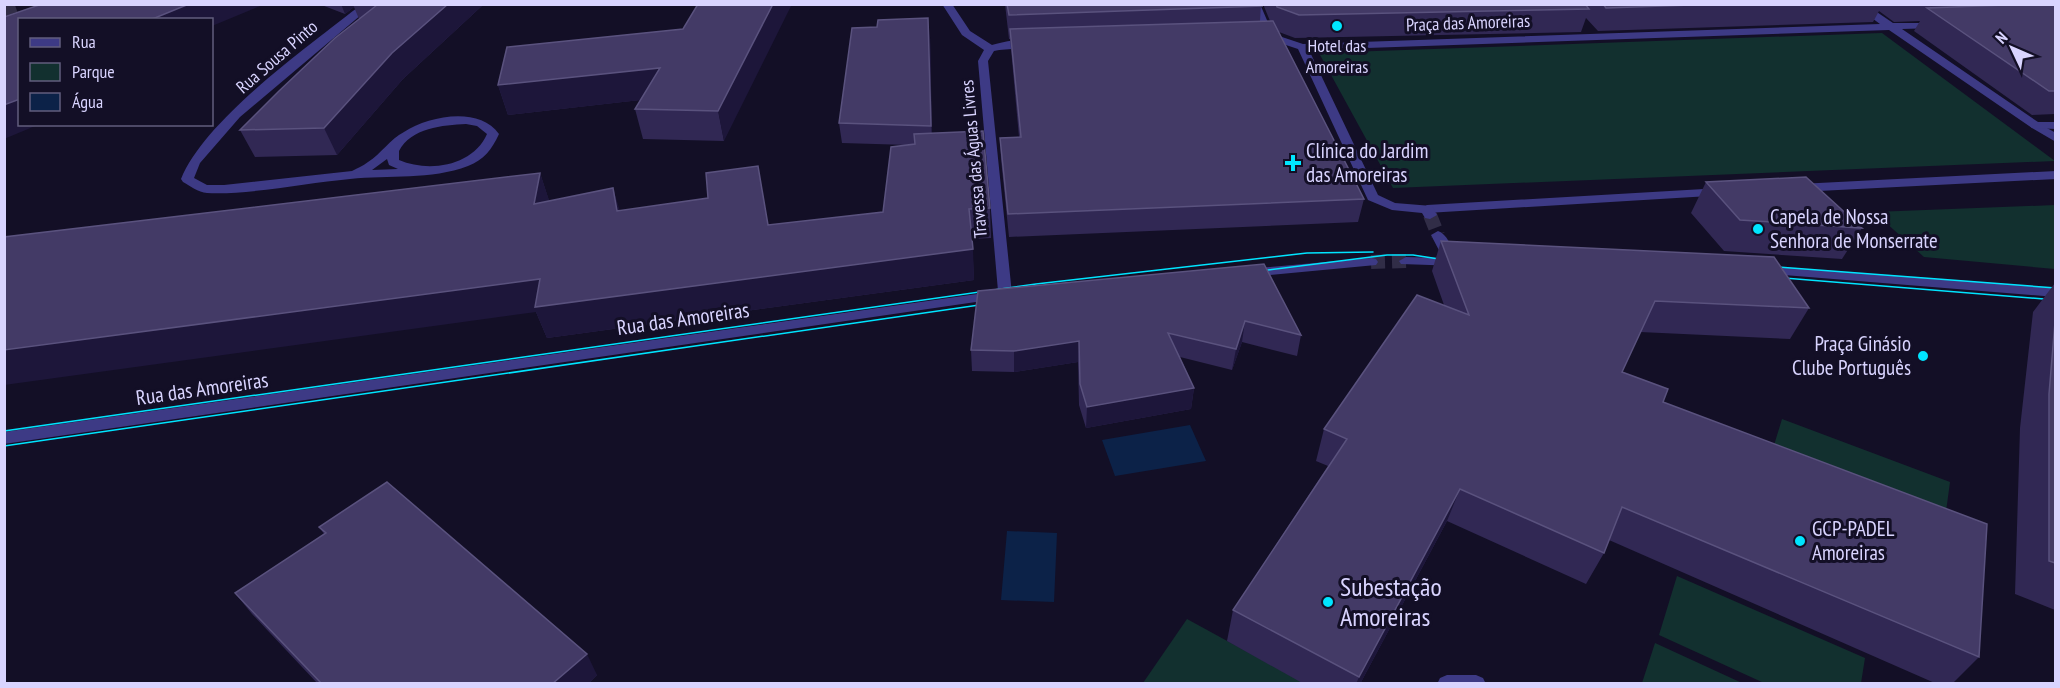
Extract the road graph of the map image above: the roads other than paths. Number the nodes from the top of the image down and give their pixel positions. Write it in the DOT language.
graph roads {
  1 [pos="369,4"];
  2 [pos="947,4"];
  3 [pos="1255,4"];
  4 [pos="1858,4"];
  5 [pos="1948,24"];
  6 [pos="1889,26"];
  7 [pos="1044,43"];
  8 [pos="1302,47"];
  9 [pos="990,49"];
  10 [pos="2055,125"];
  11 [pos="2036,126"];
  12 [pos="2055,140"];
  13 [pos="395,145"];
  14 [pos="434,171"];
  15 [pos="352,175"];
  16 [pos="2055,175"];
  17 [pos="1780,189"];
  18 [pos="1740,191"];
  19 [pos="1438,235"];
  20 [pos="1406,261"];
  21 [pos="1371,262"];
  22 [pos="1452,262"];
  23 [pos="1473,263"];
  24 [pos="1750,269"];
  25 [pos="1231,275"];
  26 [pos="2055,293"];
  27 [pos="1011,294"];
  28 [pos="4,438"];
  29 [pos="1448,684"];
  30 [pos="1476,684"];
  1 -- 15 [label="street, Rua Sousa Pinto"];
  2 -- 9 [label="street"];
  3 -- 8 [label="street, Praça das Amoreiras"];
  4 -- 6 [label="street"];
  5 -- 6 [label="street, Praça das Amoreiras"];
  6 -- 8 [label="street, Praça das Amoreiras"];
  6 -- 11 [label="street"];
  7 -- 9 [label="street"];
  8 -- 18 [label="street"];
  9 -- 27 [label="street, Travessa das Águas Livres"];
  10 -- 11 [label="street"];
  11 -- 12 [label="street"];
  13 -- 14 [label="street, Rua Sousa Pinto"];
  13 -- 14 [label="street, Rua Sousa Pinto"];
  13 -- 15 [label="street, Rua Sousa Pinto"];
  14 -- 15 [label="street, Rua Sousa Pinto"];
  16 -- 17 [label="street"];
  19 -- 22 [label="street"];
  20 -- 22 [label="street"];
  21 -- 25 [label="street"];
  22 -- 23 [label="street"];
  24 -- 26 [label="street"];
  27 -- 28 [label="street, Rua das Amoreiras"];
  29 -- 30 [label="street"];
}
